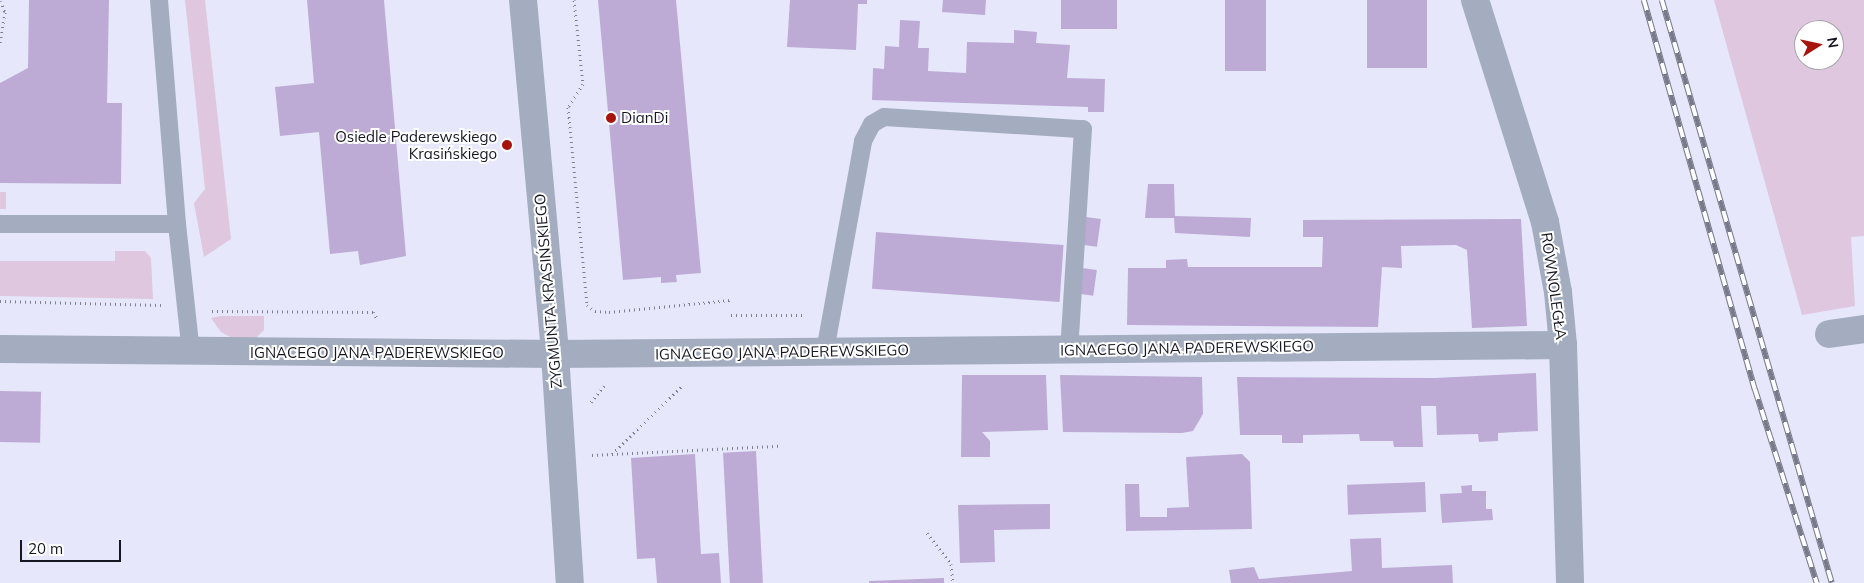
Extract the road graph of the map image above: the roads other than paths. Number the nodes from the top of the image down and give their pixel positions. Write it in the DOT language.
graph roads {
  1 [pos="159,0"];
  2 [pos="522,0"];
  3 [pos="1475,0"];
  4 [pos="0,224"];
  5 [pos="178,224"];
  6 [pos="1864,329"];
  7 [pos="1830,334"];
  8 [pos="1563,344"];
  9 [pos="0,349"];
  10 [pos="1069,349"];
  11 [pos="826,351"];
  12 [pos="191,352"];
  13 [pos="555,354"];
  14 [pos="570,583"];
  15 [pos="1570,583"];
  1 -- 5 [label="lane"];
  2 -- 13 [label="street, ZYGMUNTA KRASIŃSKIEGO"];
  3 -- 8 [label="street, RÓWNOLEGŁA"];
  4 -- 5 [label="lane"];
  5 -- 12 [label="lane"];
  6 -- 7 [label="street"];
  8 -- 10 [label="street, IGNACEGO JANA PADEREWSKIEGO"];
  8 -- 15 [label="street, RÓWNOLEGŁA"];
  9 -- 12 [label="street, IGNACEGO JANA PADEREWSKIEGO"];
  10 -- 11 [label="street, IGNACEGO JANA PADEREWSKIEGO"];
  10 -- 11 [label="lane"];
  11 -- 13 [label="street, IGNACEGO JANA PADEREWSKIEGO"];
  12 -- 13 [label="street, IGNACEGO JANA PADEREWSKIEGO"];
  13 -- 14 [label="street, ZYGMUNTA KRASIŃSKIEGO"];
}
